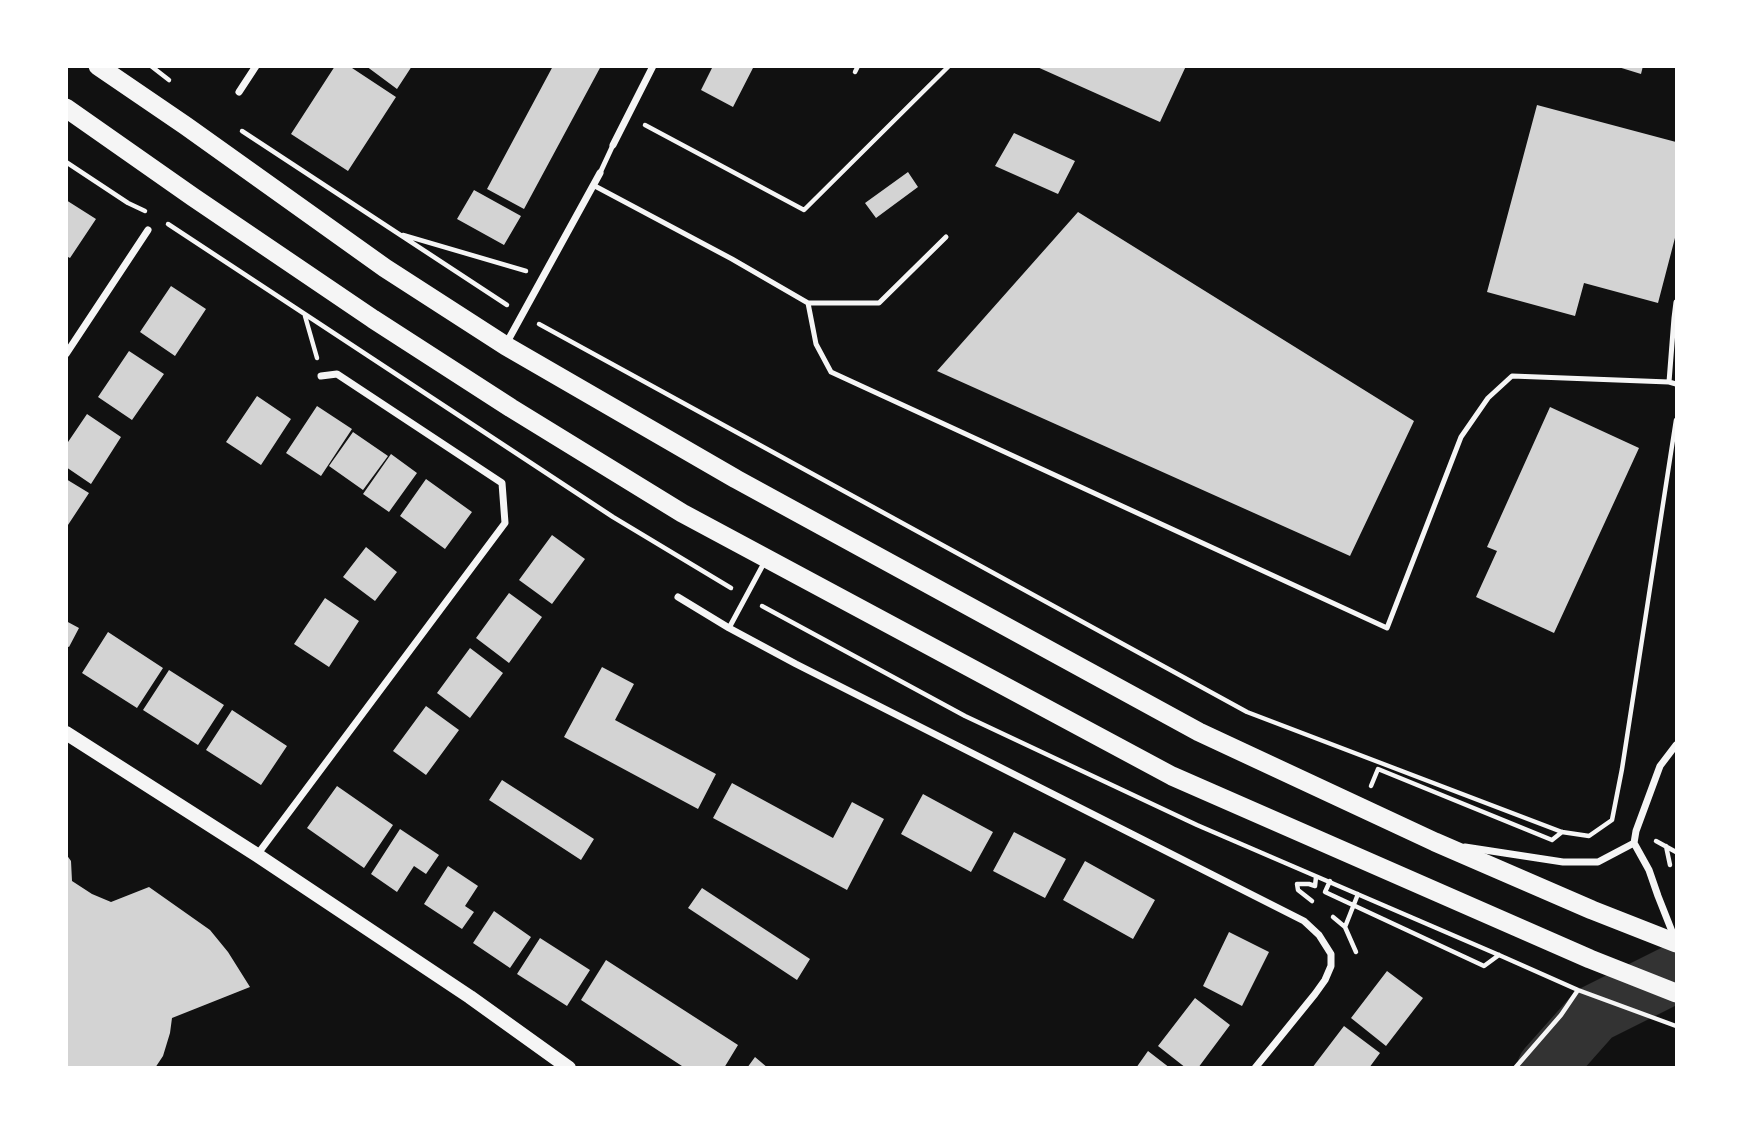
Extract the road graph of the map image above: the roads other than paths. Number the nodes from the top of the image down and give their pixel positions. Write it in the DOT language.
graph roads {
  1 [pos="98,66"];
  2 [pos="256,66"];
  3 [pos="653,66"];
  4 [pos="239,92"];
  5 [pos="66,108"];
  6 [pos="613,145"];
  7 [pos="600,173"];
  8 [pos="593,185"];
  9 [pos="148,230"];
  10 [pos="946,237"];
  11 [pos="1676,302"];
  12 [pos="808,303"];
  13 [pos="506,346"];
  14 [pos="66,354"];
  15 [pos="321,376"];
  16 [pos="1669,382"];
  17 [pos="1676,384"];
  18 [pos="766,558"];
  19 [pos="678,597"];
  20 [pos="729,628"];
  21 [pos="66,733"];
  22 [pos="1676,745"];
  23 [pos="1435,842"];
  24 [pos="1633,843"];
  25 [pos="257,855"];
  26 [pos="1676,942"];
  27 [pos="1676,993"];
  28 [pos="567,1067"];
  29 [pos="1255,1068"];
  1 -- 13 [label="highway"];
  2 -- 4 [label="street"];
  3 -- 6 [label="street"];
  5 -- 18 [label="highway"];
  6 -- 7 [label="lane"];
  7 -- 8 [label="street"];
  8 -- 12 [label="lane"];
  8 -- 13 [label="street"];
  9 -- 14 [label="street"];
  10 -- 12 [label="lane"];
  11 -- 16 [label="lane"];
  12 -- 16 [label="lane"];
  13 -- 23 [label="highway"];
  15 -- 25 [label="street"];
  16 -- 17 [label="lane"];
  18 -- 20 [label="lane"];
  18 -- 27 [label="highway"];
  19 -- 20 [label="street"];
  20 -- 29 [label="street"];
  21 -- 25 [label="main road"];
  22 -- 24 [label="street"];
  23 -- 24 [label="street"];
  23 -- 26 [label="highway"];
  24 -- 26 [label="street"];
  25 -- 28 [label="main road"];
}
